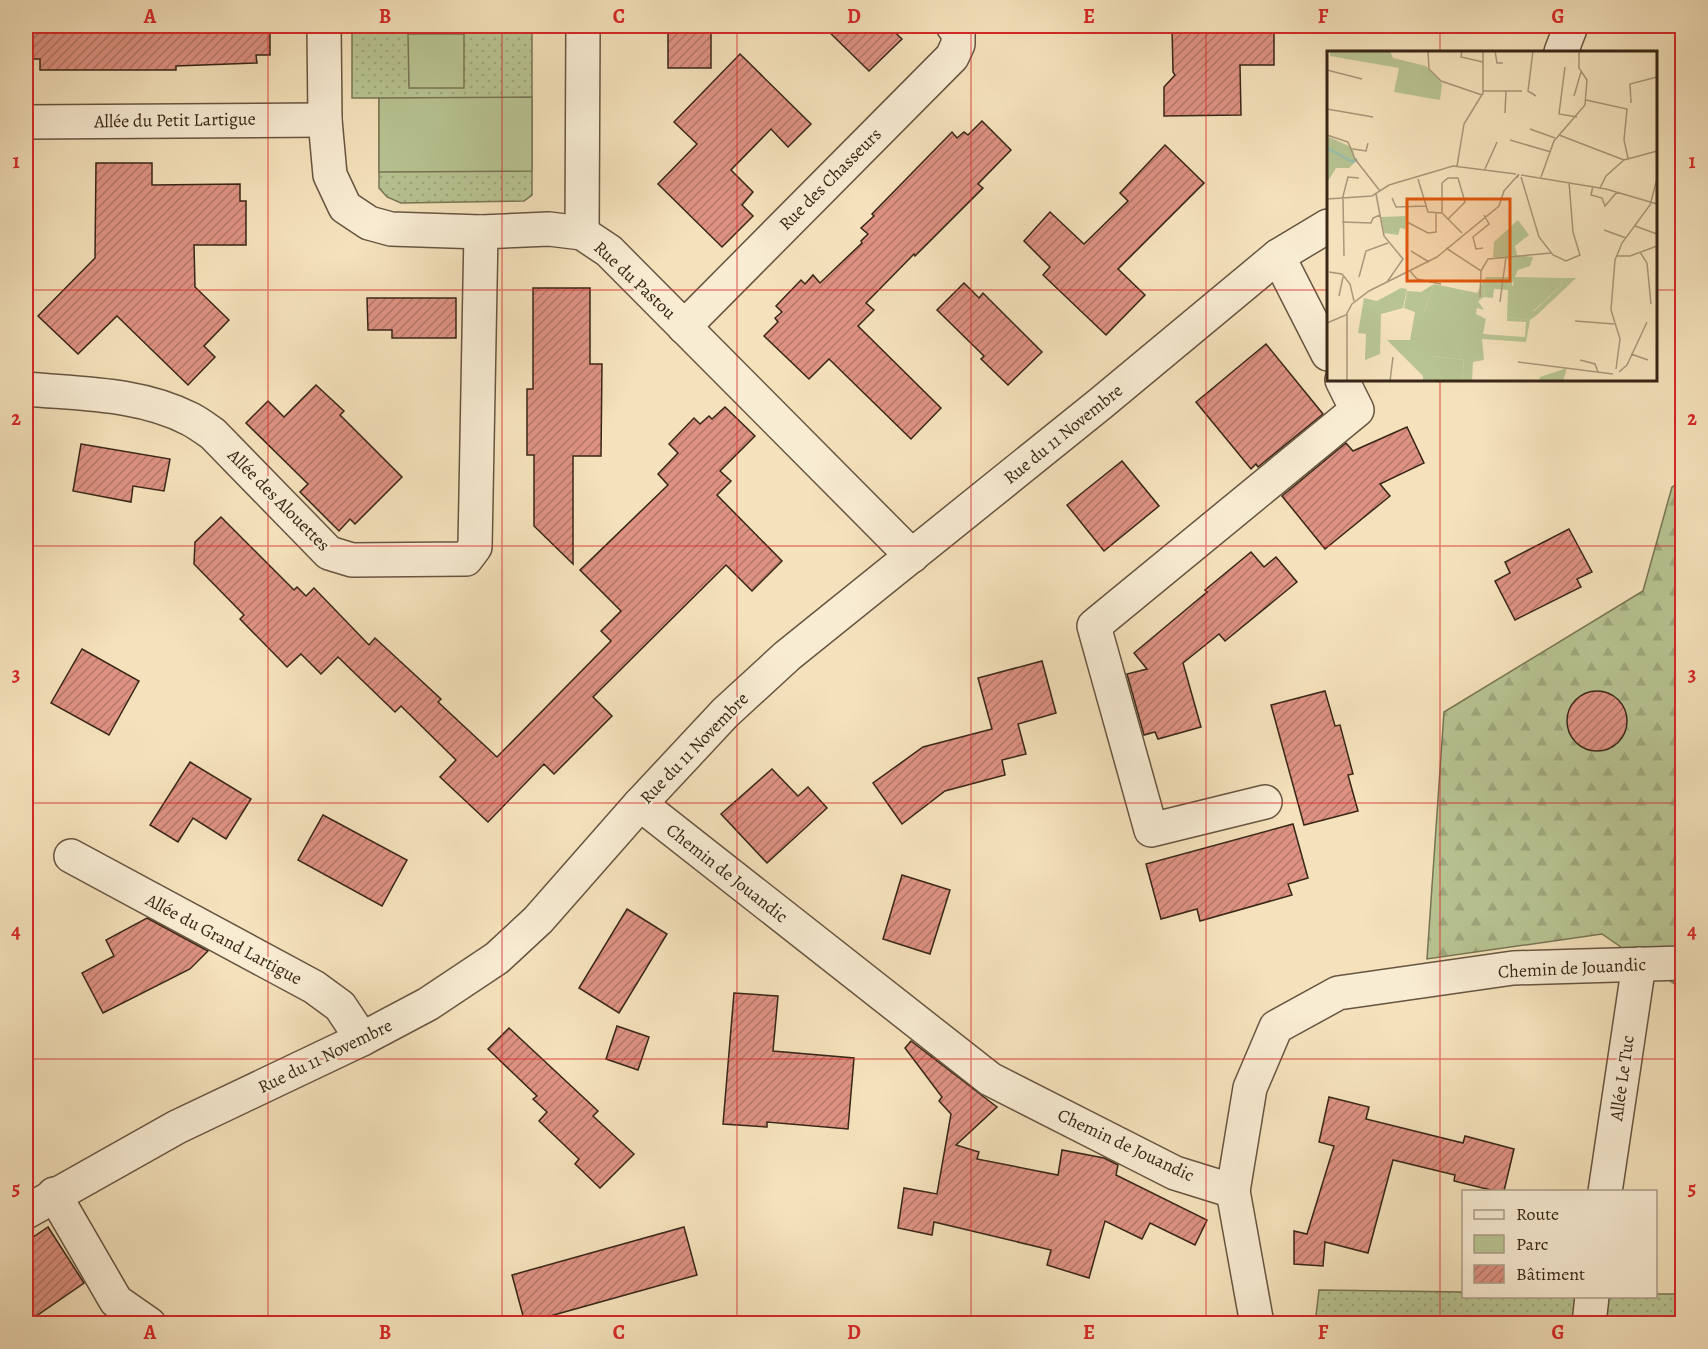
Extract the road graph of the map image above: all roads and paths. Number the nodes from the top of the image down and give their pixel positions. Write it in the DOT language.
graph roads {
  1 [pos="324,26"];
  2 [pos="583,26"];
  3 [pos="953,26"];
  4 [pos="1571,26"];
  5 [pos="1561,51"];
  6 [pos="325,120"];
  7 [pos="26,122"];
  8 [pos="1327,227"];
  9 [pos="481,232"];
  10 [pos="582,232"];
  11 [pos="1278,256"];
  12 [pos="684,327"];
  13 [pos="1327,350"];
  14 [pos="1342,381"];
  15 [pos="26,389"];
  16 [pos="912,556"];
  17 [pos="1265,802"];
  18 [pos="640,804"];
  19 [pos="71,856"];
  20 [pos="1683,963"];
  21 [pos="1639,964"];
  22 [pos="362,1039"];
  23 [pos="1605,1190"];
  24 [pos="1233,1191"];
  25 [pos="54,1194"];
  26 [pos="26,1212"];
  27 [pos="1592,1298"];
  28 [pos="149,1323"];
  29 [pos="1257,1323"];
  30 [pos="1589,1323"];
  1 -- 6 [label="street, Rue du Pastou"];
  2 -- 10 [label="street"];
  3 -- 12 [label="street, Rue des Chasseurs"];
  4 -- 5 [label="street"];
  6 -- 7 [label="street, Allée du Petit Lartigue"];
  6 -- 9 [label="street, Rue du Pastou"];
  8 -- 11 [label="street, Rue du 11 Novembre"];
  9 -- 10 [label="street, Rue du Pastou"];
  9 -- 15 [label="street, Allée des Alouettes"];
  10 -- 12 [label="street, Rue du Pastou"];
  11 -- 13 [label="street"];
  11 -- 16 [label="street, Rue du 11 Novembre"];
  12 -- 16 [label="street, Rue du Pastou"];
  14 -- 17 [label="street"];
  16 -- 18 [label="street, Rue du 11 Novembre"];
  18 -- 22 [label="street, Rue du 11 Novembre"];
  18 -- 24 [label="street, Chemin de Jouandic"];
  19 -- 22 [label="street, Allée du Grand Lartigue"];
  20 -- 21 [label="street, Chemin de Jouandic"];
  21 -- 23 [label="street, Allée Le Tuc"];
  21 -- 24 [label="street, Chemin de Jouandic"];
  22 -- 25 [label="street, Rue du 11 Novembre"];
  24 -- 29 [label="street"];
  25 -- 26 [label="street, Rue du 11 Novembre"];
  25 -- 28 [label="street"];
  27 -- 30 [label="street"];
}
